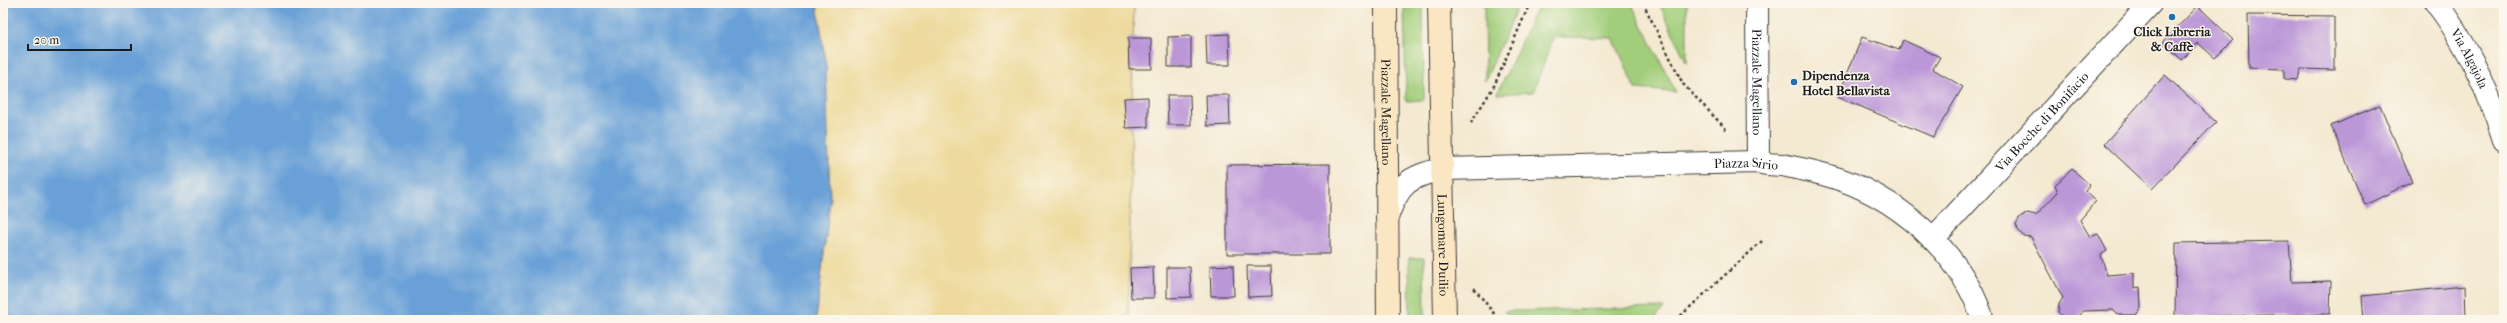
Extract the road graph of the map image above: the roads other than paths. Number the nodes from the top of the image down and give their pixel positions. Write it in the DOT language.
graph roads {
  1 [pos="1386,3"];
  2 [pos="1440,3"];
  3 [pos="1757,3"];
  4 [pos="2151,3"];
  5 [pos="2436,3"];
  6 [pos="2504,140"];
  7 [pos="1758,162"];
  8 [pos="1442,169"];
  9 [pos="1386,221"];
  10 [pos="1933,239"];
  11 [pos="1388,320"];
  12 [pos="1445,320"];
  13 [pos="1983,320"];
  1 -- 9 [label="main road, Piazzale Magellano"];
  2 -- 8 [label="main road"];
  3 -- 7 [label="street, Piazzale Magellano"];
  4 -- 10 [label="street, Via Bocche di Bonifacio"];
  5 -- 6 [label="street, Via Algajola"];
  7 -- 8 [label="street, Piazza Sirio"];
  7 -- 10 [label="street, Piazza Sirio"];
  8 -- 9 [label="street, Piazza Sirio"];
  8 -- 12 [label="main road, Lungomare Duilio"];
  9 -- 11 [label="main road"];
  10 -- 13 [label="street, Piazza Sirio"];
}
